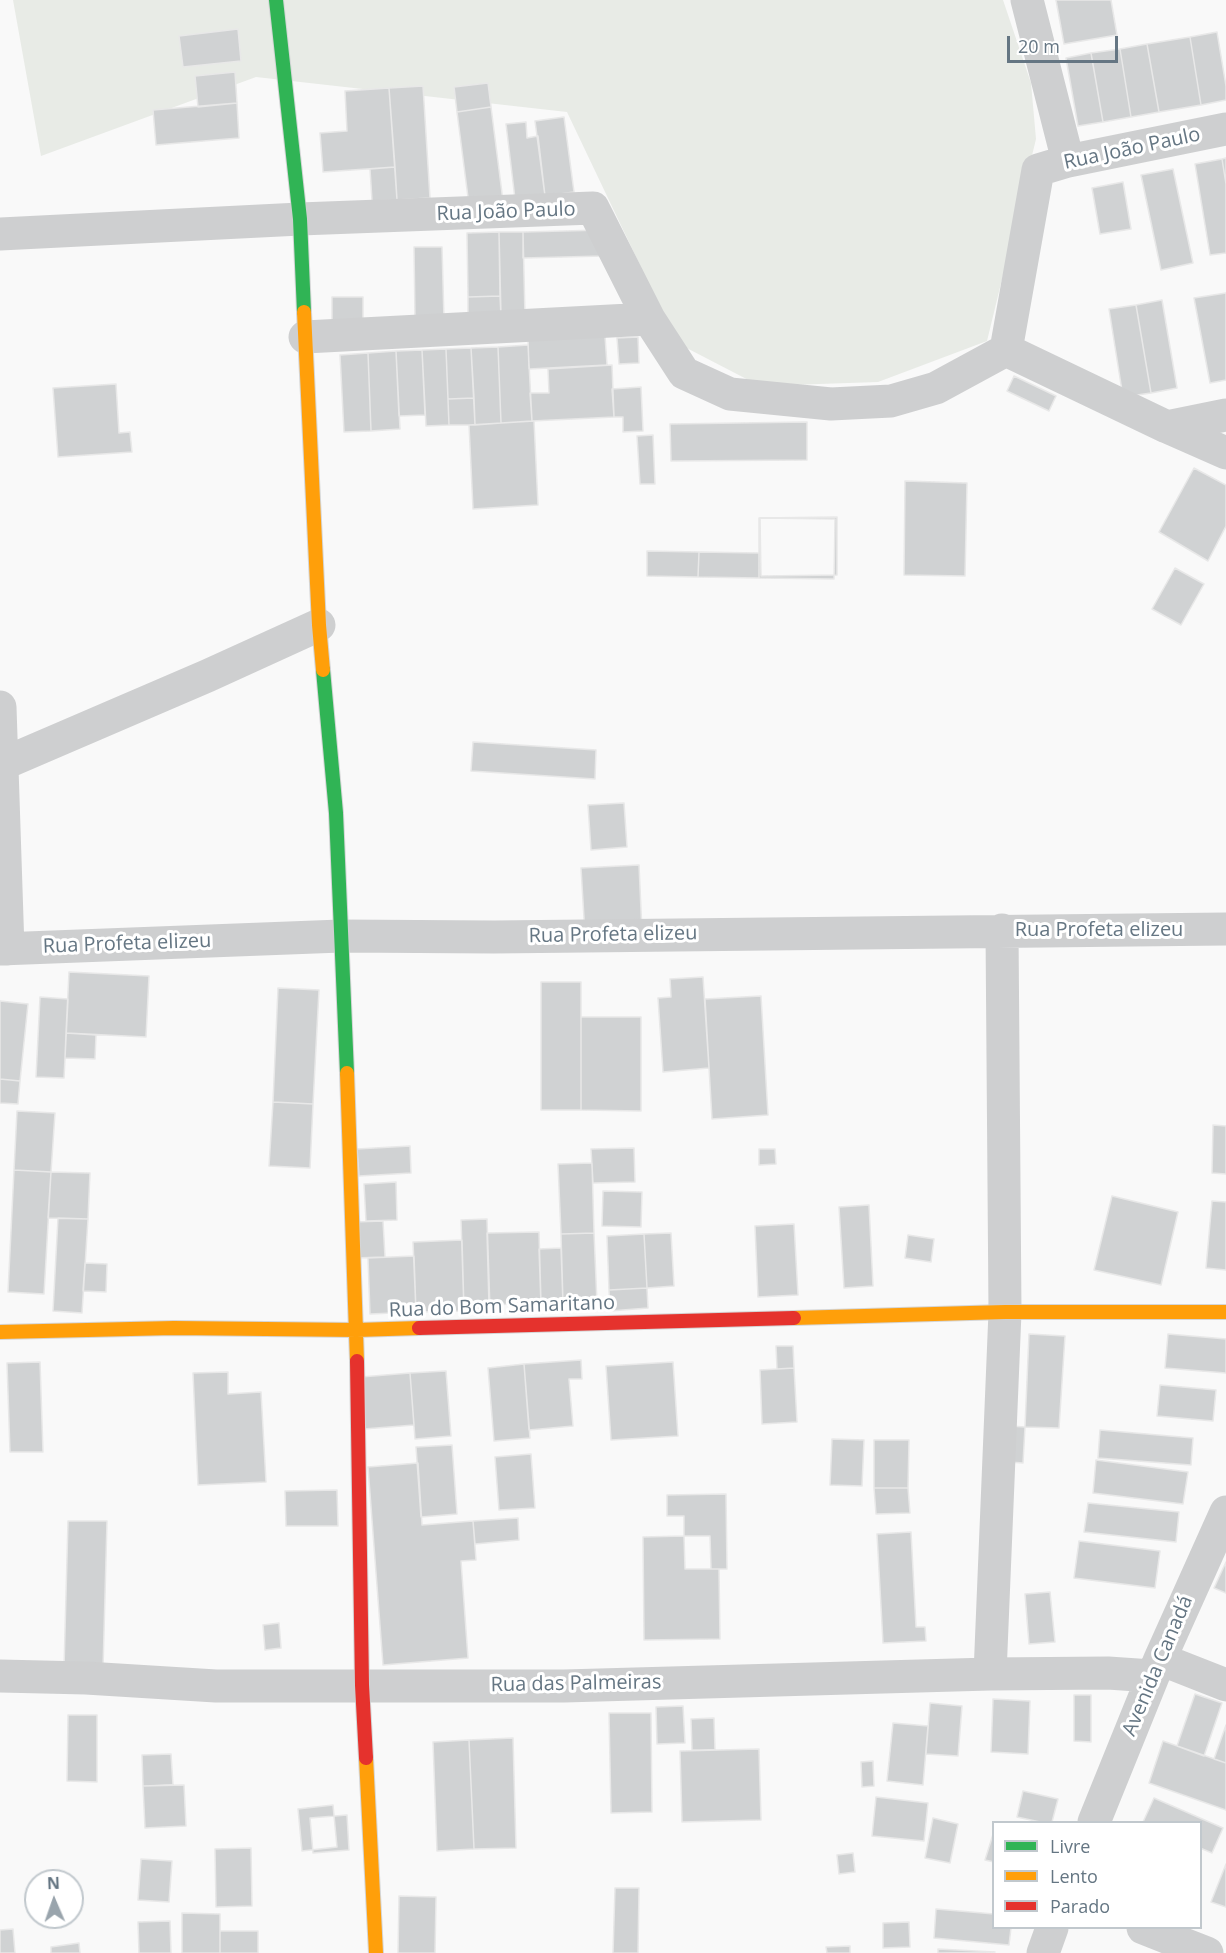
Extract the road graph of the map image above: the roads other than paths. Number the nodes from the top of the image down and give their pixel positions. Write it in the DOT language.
graph roads {
  1 [pos="276,0"];
  2 [pos="1027,0"];
  3 [pos="1226,129"];
  4 [pos="1053,166"];
  5 [pos="300,219"];
  6 [pos="0,234"];
  7 [pos="649,319"];
  8 [pos="305,337"];
  9 [pos="1006,350"];
  10 [pos="1226,416"];
  11 [pos="1167,427"];
  12 [pos="1226,453"];
  13 [pos="319,625"];
  14 [pos="0,706"];
  15 [pos="1,765"];
  16 [pos="1226,929"];
  17 [pos="1002,930"];
  18 [pos="341,936"];
  19 [pos="4,949"];
  20 [pos="1005,1311"];
  21 [pos="1226,1312"];
  22 [pos="357,1330"];
  23 [pos="0,1332"];
  24 [pos="1226,1512"];
  25 [pos="1156,1667"];
  26 [pos="990,1674"];
  27 [pos="0,1676"];
  28 [pos="362,1685"];
  29 [pos="1226,1685"];
  30 [pos="1094,1821"];
  31 [pos="1052,1929"];
  32 [pos="1146,1929"];
  33 [pos="376,1953"];
  34 [pos="1042,1953"];
  35 [pos="1207,1953"];
  1 -- 5 [label="street"];
  2 -- 4 [label="street"];
  3 -- 4 [label="street, Rua João Paulo"];
  4 -- 9 [label="street"];
  5 -- 6 [label="street, Rua João Paulo"];
  5 -- 7 [label="street, Rua João Paulo"];
  5 -- 8 [label="street"];
  7 -- 8 [label="street"];
  7 -- 9 [label="street, Rua João Paulo"];
  8 -- 13 [label="street"];
  9 -- 11 [label="street"];
  10 -- 11 [label="street"];
  11 -- 12 [label="street"];
  13 -- 15 [label="street"];
  13 -- 18 [label="street"];
  14 -- 15 [label="street"];
  15 -- 19 [label="street"];
  16 -- 17 [label="street, Rua Profeta elizeu"];
  17 -- 18 [label="street, Rua Profeta elizeu"];
  17 -- 20 [label="street"];
  18 -- 19 [label="street, Rua Profeta elizeu"];
  18 -- 22 [label="street"];
  20 -- 21 [label="street"];
  20 -- 22 [label="street, Rua do Bom Samaritano"];
  20 -- 26 [label="street"];
  22 -- 23 [label="street, Rua do Bom Samaritano"];
  22 -- 28 [label="street"];
  24 -- 25 [label="street, Avenida Canadá"];
  25 -- 26 [label="street, Rua das Palmeiras"];
  25 -- 29 [label="street, Rua das Palmeiras"];
  25 -- 30 [label="street, Avenida Canadá"];
  26 -- 28 [label="street, Rua das Palmeiras"];
  27 -- 28 [label="street, Rua das Palmeiras"];
  28 -- 33 [label="street"];
  31 -- 34 [label="street"];
  32 -- 35 [label="street"];
}
